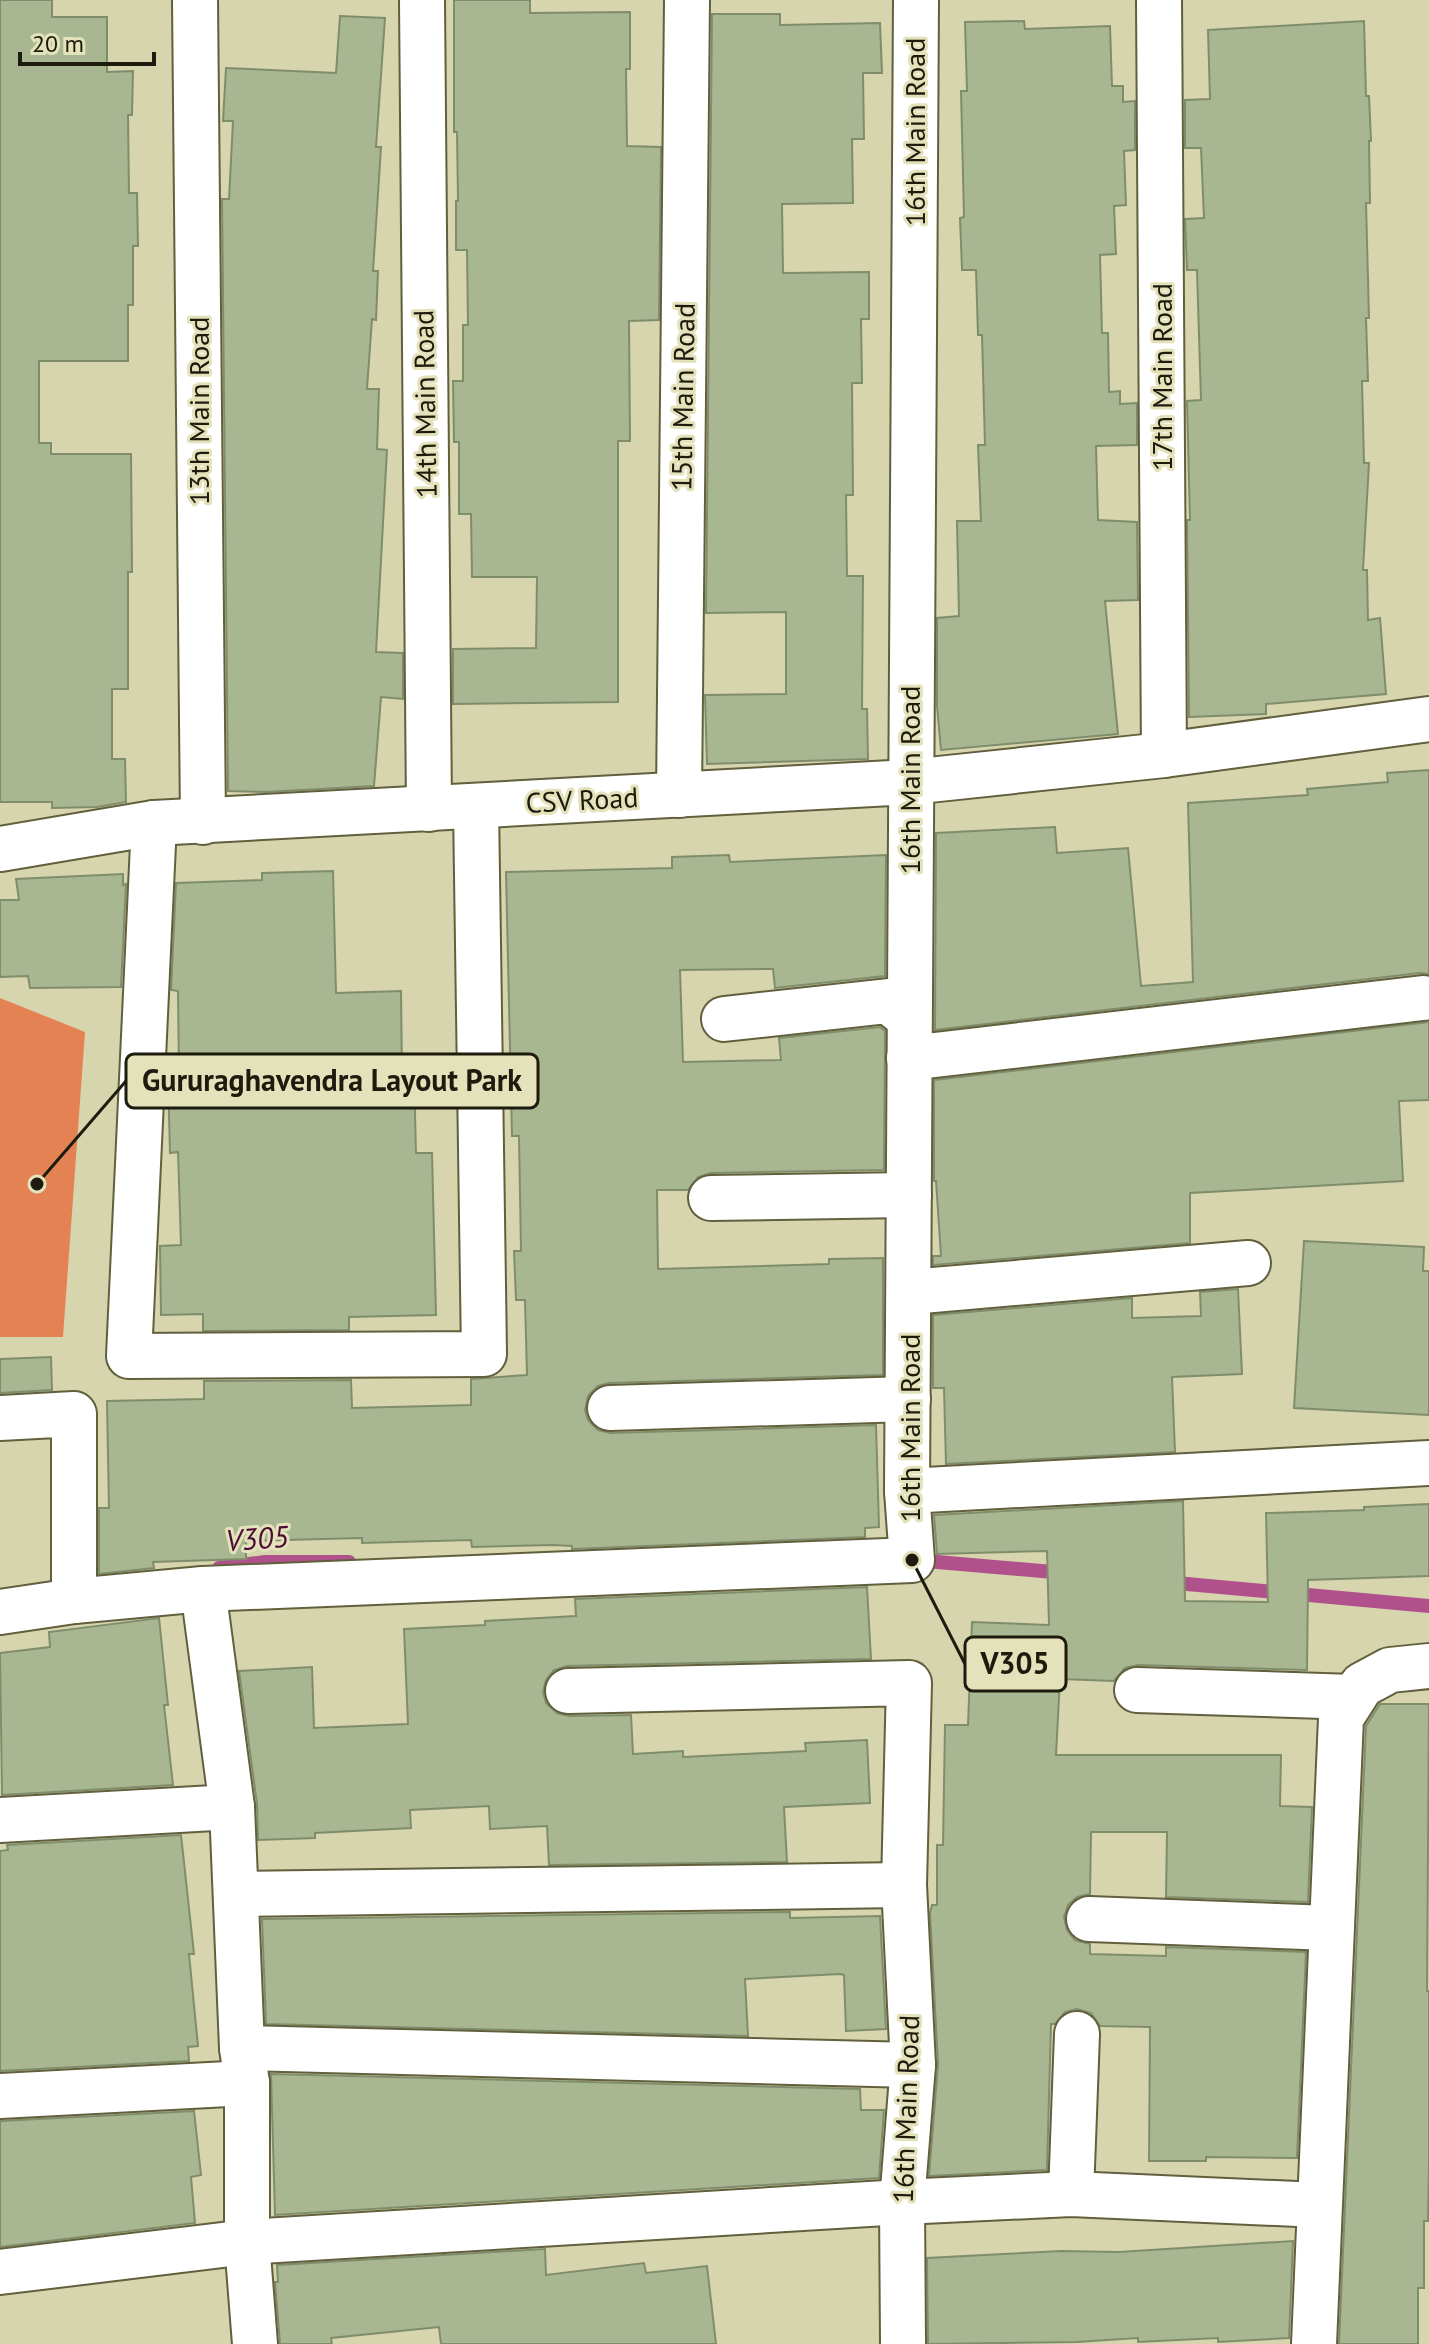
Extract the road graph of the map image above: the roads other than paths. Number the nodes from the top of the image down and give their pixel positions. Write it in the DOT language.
graph roads {
  1 [pos="195,0"];
  2 [pos="422,0"];
  3 [pos="687,0"];
  4 [pos="916,0"];
  5 [pos="1159,0"];
  6 [pos="1429,719"];
  7 [pos="1164,755"];
  8 [pos="910,782"];
  9 [pos="679,795"];
  10 [pos="476,806"];
  11 [pos="429,809"];
  12 [pos="203,822"];
  13 [pos="154,823"];
  14 [pos="0,849"];
  15 [pos="1423,998"];
  16 [pos="724,1019"];
  17 [pos="909,1038"];
  18 [pos="909,1195"];
  19 [pos="711,1198"];
  20 [pos="1248,1263"];
  21 [pos="910,1292"];
  22 [pos="908,1399"];
  23 [pos="610,1408"];
  24 [pos="0,1418"];
  25 [pos="1429,1463"];
  26 [pos="907,1491"];
  27 [pos="75,1588"];
  28 [pos="203,1589"];
  29 [pos="0,1612"];
  30 [pos="1429,1666"];
  31 [pos="1137,1690"];
  32 [pos="568,1691"];
  33 [pos="1354,1697"];
  34 [pos="232,1807"];
  35 [pos="0,1820"];
  36 [pos="904,1885"];
  37 [pos="237,1894"];
  38 [pos="1089,1919"];
  39 [pos="1331,1928"];
  40 [pos="1077,2034"];
  41 [pos="913,2065"];
  42 [pos="244,2066"];
  43 [pos="0,2096"];
  44 [pos="1071,2194"];
  45 [pos="902,2202"];
  46 [pos="1319,2205"];
  47 [pos="247,2242"];
  48 [pos="0,2272"];
  49 [pos="255,2344"];
  50 [pos="903,2344"];
  51 [pos="1314,2344"];
  1 -- 12 [label="street, 13th Main Road"];
  2 -- 11 [label="street, 14th Main Road"];
  3 -- 9 [label="street, 15th Main Road"];
  4 -- 8 [label="street, 16th Main Road"];
  5 -- 7 [label="street, 17th Main Road"];
  6 -- 7 [label="street, CSV Road"];
  7 -- 8 [label="street, CSV Road"];
  8 -- 9 [label="street, CSV Road"];
  8 -- 17 [label="street, 16th Main Road"];
  9 -- 10 [label="street, CSV Road"];
  10 -- 11 [label="street, CSV Road"];
  10 -- 13 [label="street"];
  11 -- 12 [label="street, CSV Road"];
  12 -- 13 [label="street, CSV Road"];
  13 -- 14 [label="street, CSV Road"];
  15 -- 17 [label="street"];
  16 -- 17 [label="street"];
  17 -- 18 [label="street, 16th Main Road"];
  18 -- 19 [label="street"];
  18 -- 21 [label="street, 16th Main Road"];
  20 -- 21 [label="street"];
  21 -- 22 [label="street, 16th Main Road"];
  22 -- 23 [label="street"];
  22 -- 26 [label="street, 16th Main Road"];
  24 -- 27 [label="street"];
  25 -- 26 [label="street"];
  26 -- 28 [label="street, 16th Main Road"];
  27 -- 28 [label="street"];
  27 -- 29 [label="street"];
  28 -- 34 [label="street"];
  30 -- 33 [label="street"];
  31 -- 33 [label="street"];
  32 -- 36 [label="street, 16th Main Road"];
  33 -- 39 [label="street"];
  34 -- 35 [label="street"];
  34 -- 37 [label="street"];
  36 -- 37 [label="street"];
  36 -- 41 [label="street, 16th Main Road"];
  37 -- 42 [label="street"];
  38 -- 39 [label="street"];
  39 -- 46 [label="street"];
  40 -- 44 [label="street"];
  41 -- 42 [label="street"];
  41 -- 45 [label="street, 16th Main Road"];
  42 -- 43 [label="street"];
  42 -- 47 [label="street"];
  44 -- 45 [label="street"];
  44 -- 46 [label="street"];
  45 -- 47 [label="street"];
  45 -- 50 [label="street, 16th Main Road"];
  46 -- 51 [label="street"];
  47 -- 48 [label="street"];
  47 -- 49 [label="street"];
}
